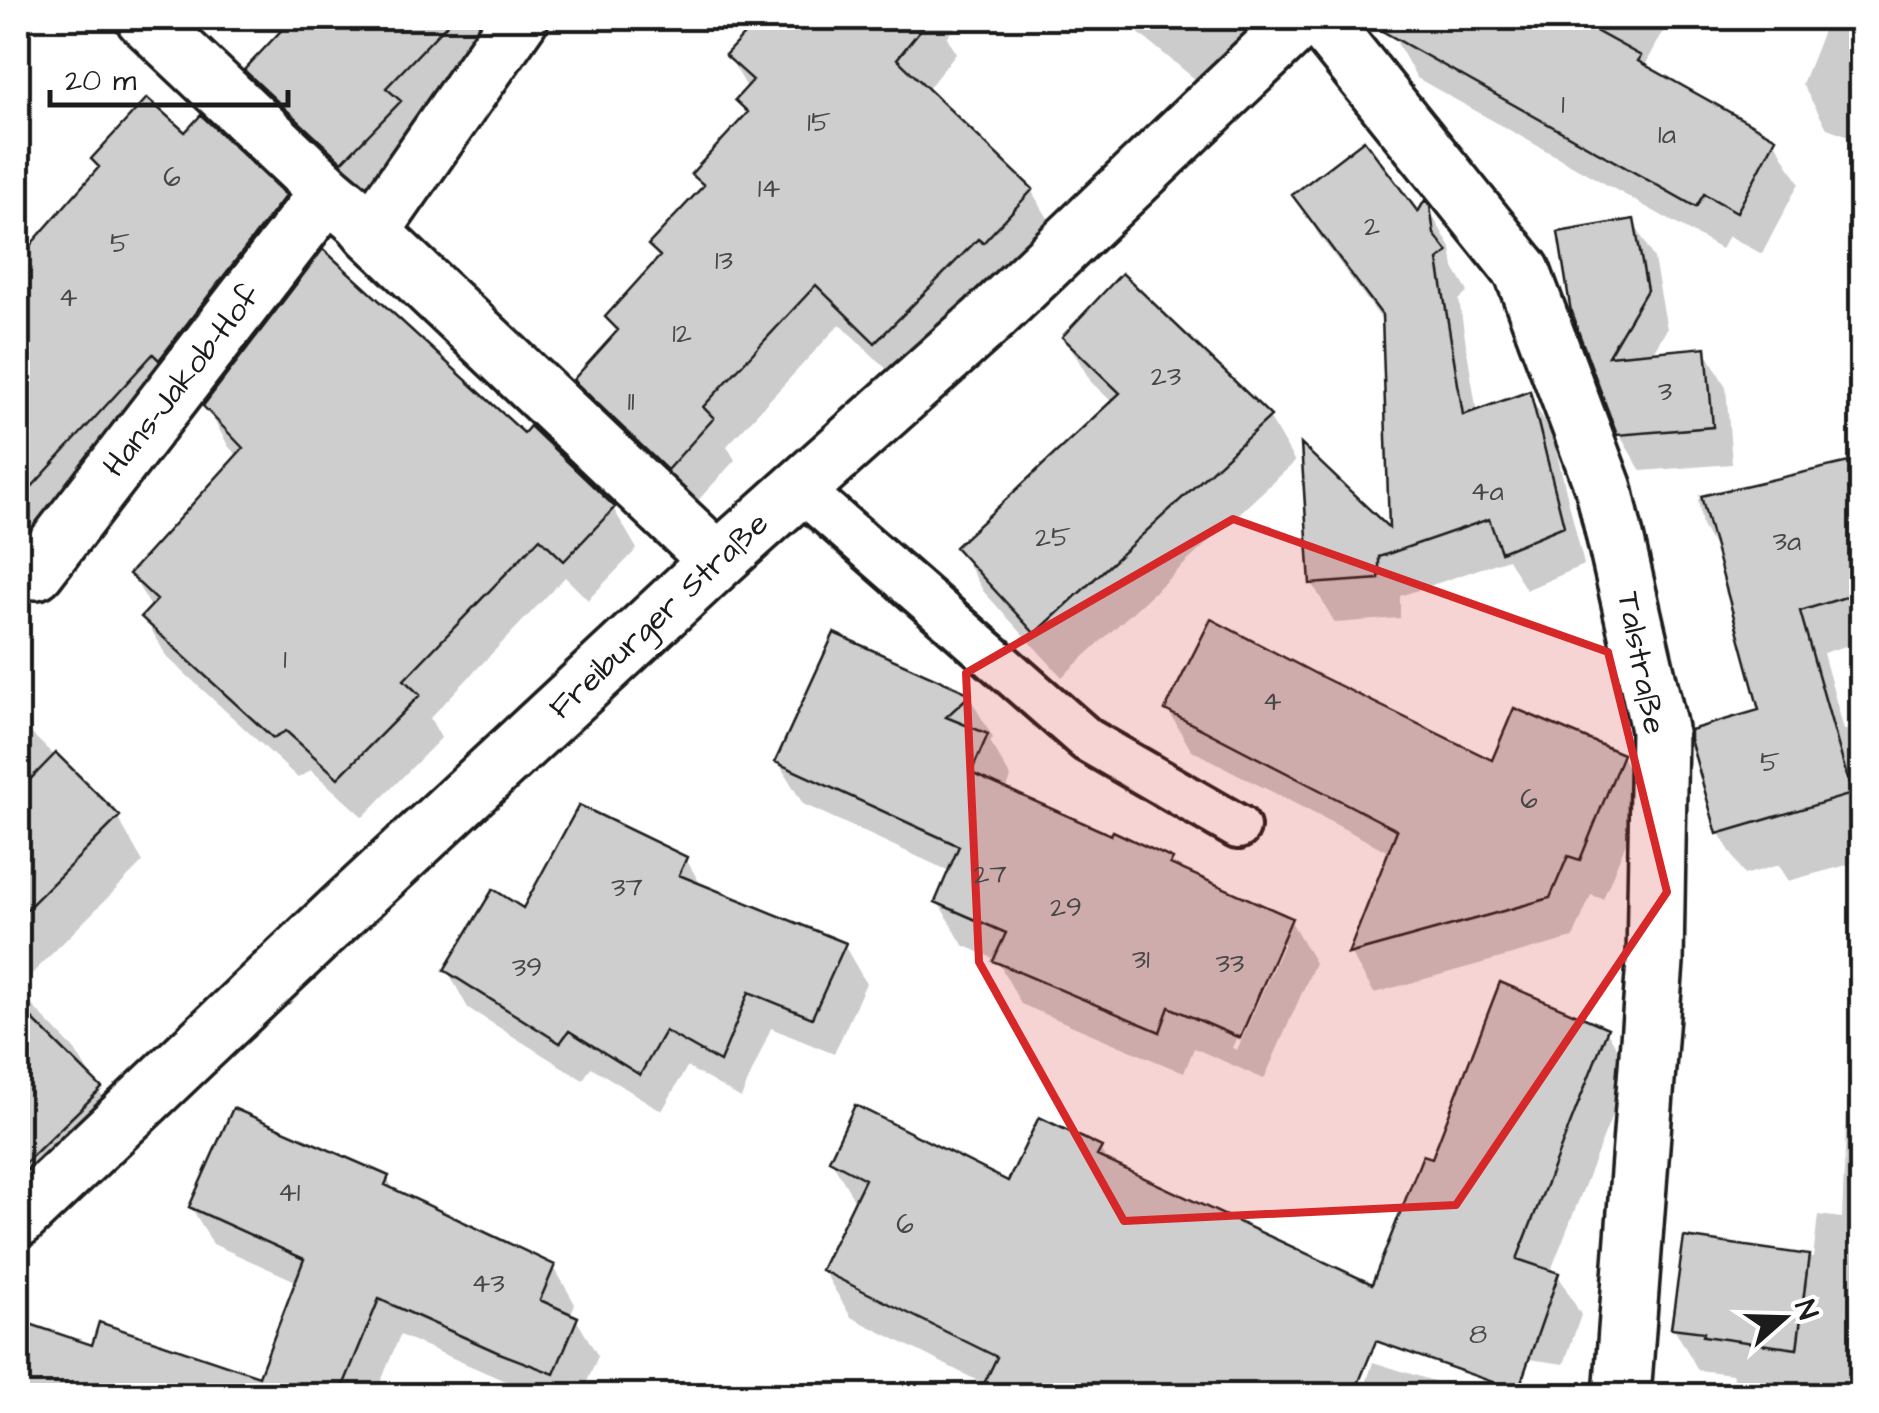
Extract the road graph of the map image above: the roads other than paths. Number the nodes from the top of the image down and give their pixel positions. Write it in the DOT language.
graph roads {
  1 [pos="144,18"];
  2 [pos="520,18"];
  3 [pos="1303,18"];
  4 [pos="1319,18"];
  5 [pos="328,192"];
  6 [pos="371,232"];
  7 [pos="798,487"];
  8 [pos="718,560"];
  9 [pos="36,571"];
  10 [pos="1238,827"];
  11 [pos="18,1218"];
  12 [pos="1622,1396"];
  1 -- 5 [label="street"];
  2 -- 6 [label="street"];
  3 -- 7 [label="street, Freiburger Straße"];
  4 -- 12 [label="street, Talstraße"];
  5 -- 6 [label="street"];
  5 -- 9 [label="street, Hans-Jakob-Hof"];
  6 -- 8 [label="street"];
  7 -- 8 [label="street, Freiburger Straße"];
  7 -- 10 [label="lane"];
  8 -- 11 [label="street, Freiburger Straße"];
}
